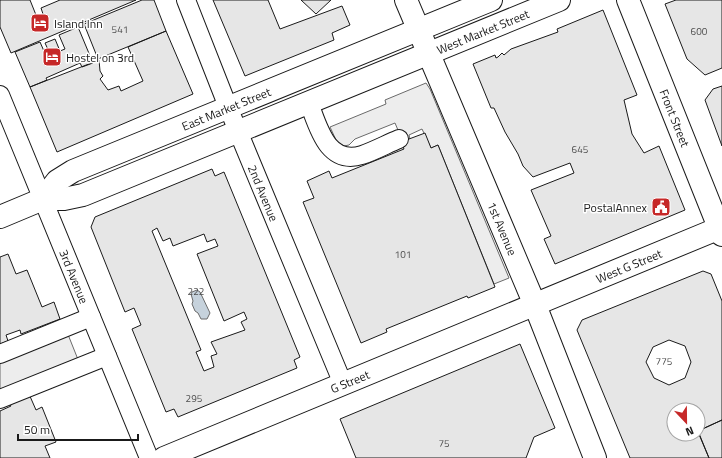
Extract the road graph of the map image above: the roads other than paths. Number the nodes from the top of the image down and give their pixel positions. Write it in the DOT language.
graph roads {
  1 [pos="186,0"];
  2 [pos="406,0"];
  3 [pos="491,0"];
  4 [pos="559,0"];
  5 [pos="628,0"];
  6 [pos="419,30"];
  7 [pos="428,54"];
  8 [pos="357,55"];
  9 [pos="0,95"];
  10 [pos="318,99"];
  11 [pos="228,107"];
  12 [pos="239,132"];
  13 [pos="399,139"];
  14 [pos="43,199"];
  15 [pos="0,217"];
  16 [pos="721,230"];
  17 [pos="535,305"];
  18 [pos="92,317"];
  19 [pos="0,354"];
  20 [pos="107,356"];
  21 [pos="343,384"];
  22 [pos="0,399"];
  23 [pos="169,457"];
  24 [pos="149,458"];
  25 [pos="594,458"];
  1 -- 11 [label="street, 2nd Avenue"];
  2 -- 6 [label="main road, 1st Avenue"];
  3 -- 6 [label="main road, West Market Street"];
  4 -- 7 [label="main road, West Market Street"];
  5 -- 16 [label="main road, Front Street"];
  6 -- 7 [label="main road, 1st Avenue"];
  6 -- 8 [label="main road, East Market Street"];
  7 -- 10 [label="main road, East Market Street"];
  7 -- 17 [label="main road, 1st Avenue"];
  8 -- 10 [label="main road"];
  8 -- 11 [label="main road, East Market Street"];
  9 -- 14 [label="street, 3rd Avenue"];
  10 -- 12 [label="main road, East Market Street"];
  10 -- 13 [label="street"];
  11 -- 12 [label="street, 2nd Avenue"];
  11 -- 14 [label="main road, East Market Street"];
  12 -- 14 [label="main road, East Market Street"];
  12 -- 21 [label="street, 2nd Avenue"];
  14 -- 15 [label="main road, East Market Street"];
  14 -- 18 [label="street, 3rd Avenue"];
  16 -- 17 [label="main road, West G Street"];
  17 -- 21 [label="main road, G Street"];
  17 -- 25 [label="main road, 1st Avenue"];
  18 -- 19 [label="street"];
  18 -- 20 [label="street, 3rd Avenue"];
  20 -- 22 [label="street"];
  20 -- 24 [label="street, 3rd Avenue"];
  21 -- 23 [label="main road, G Street"];
}
